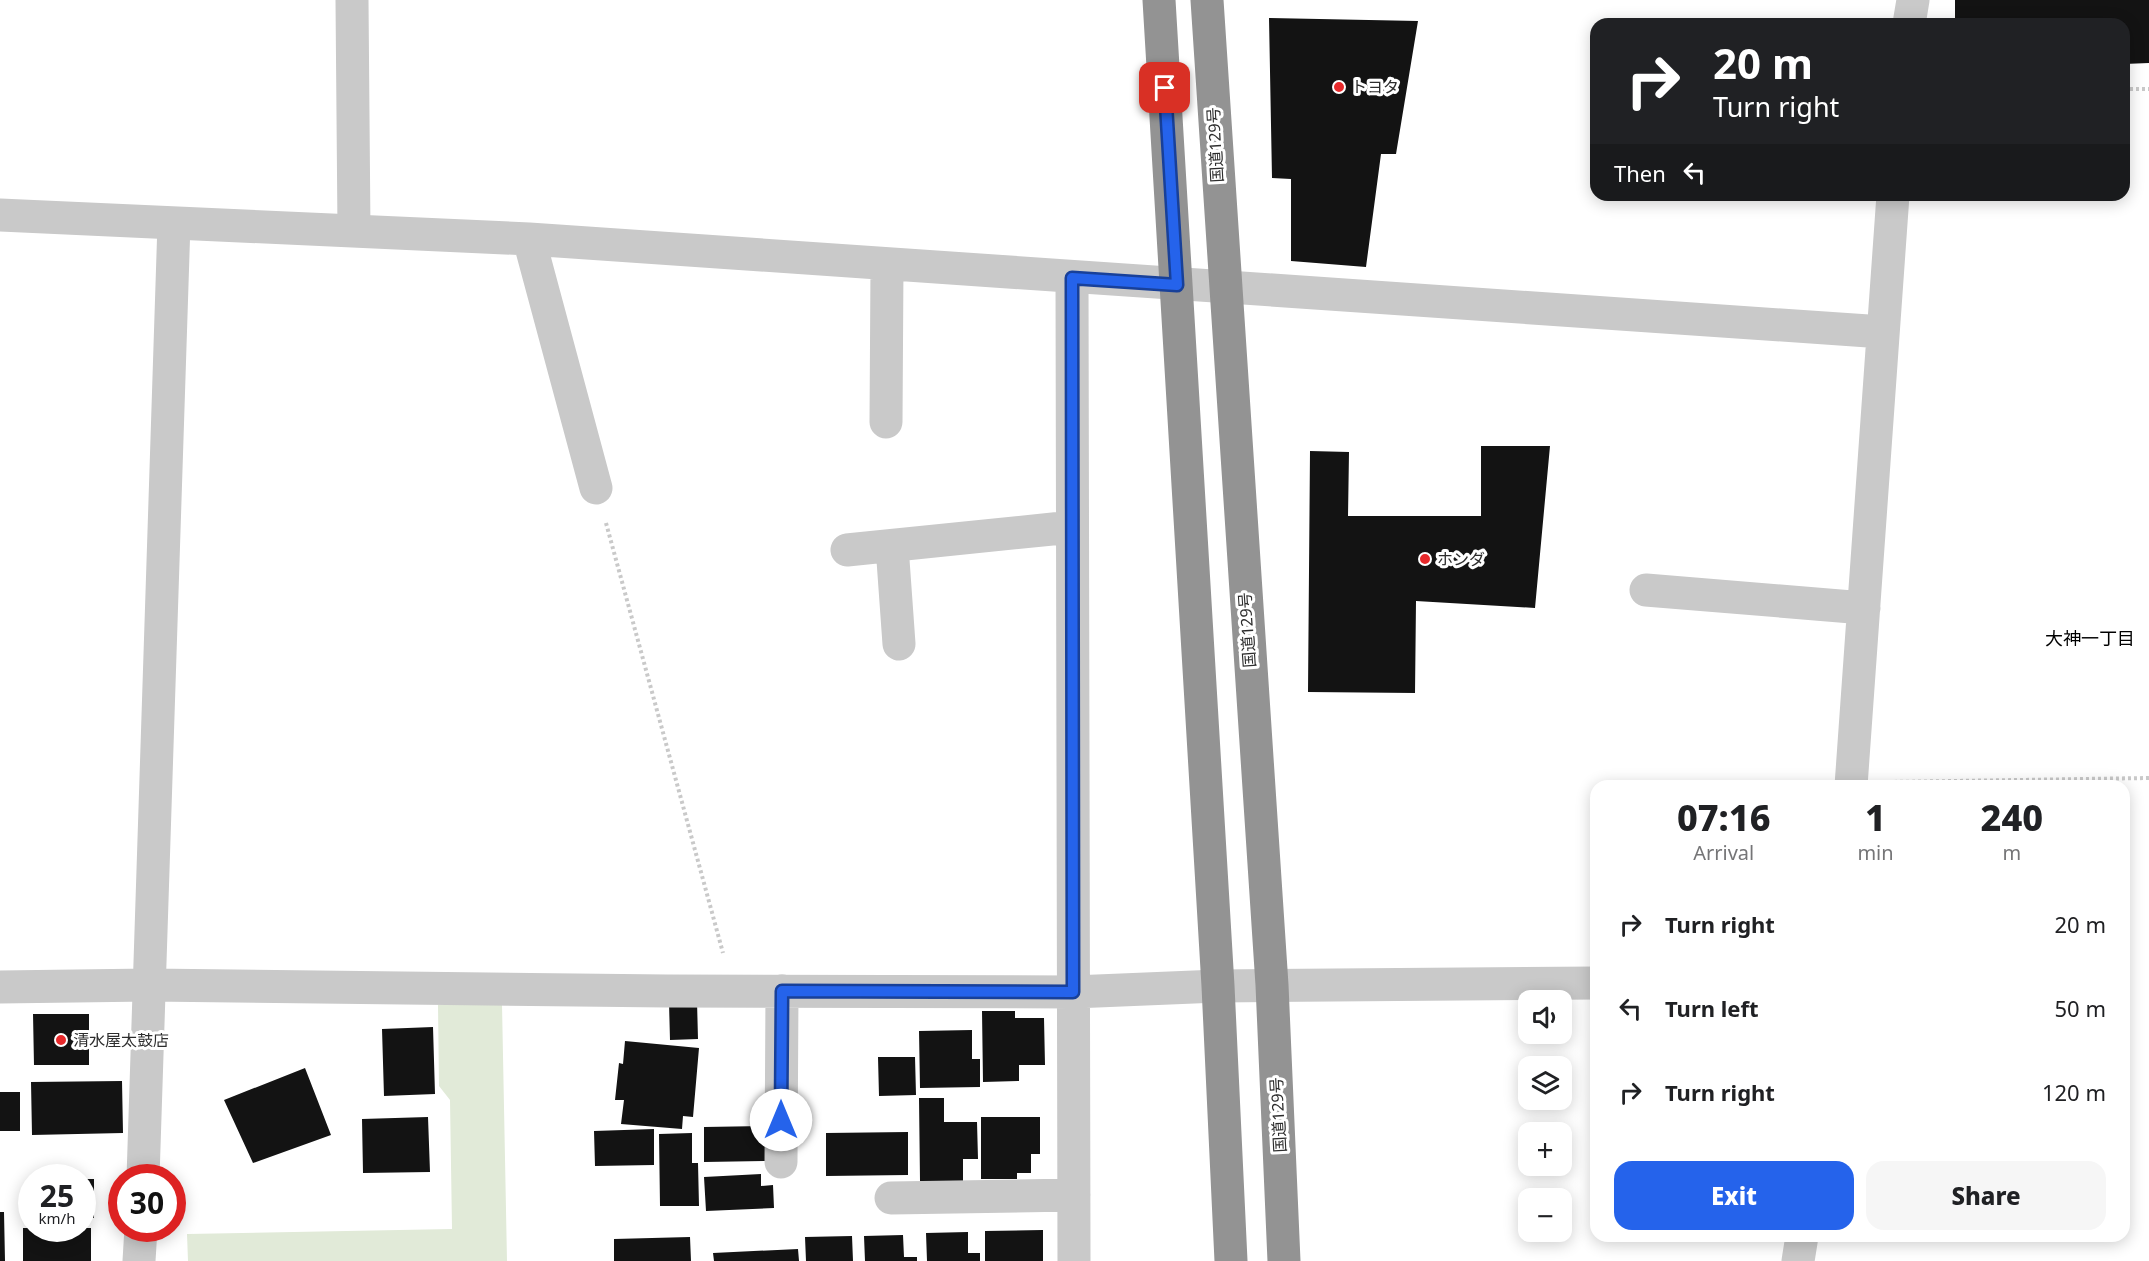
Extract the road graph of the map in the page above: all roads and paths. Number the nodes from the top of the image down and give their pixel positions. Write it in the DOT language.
graph roads {
  1 [pos="352,0"];
  2 [pos="1160,0"];
  3 [pos="1207,0"];
  4 [pos="1912,0"];
  5 [pos="1910,18"];
  6 [pos="2130,89"];
  7 [pos="2149,89"];
  8 [pos="1893,201"];
  9 [pos="0,215"];
  10 [pos="174,223"];
  11 [pos="354,231"];
  12 [pos="529,240"];
  13 [pos="887,265"];
  14 [pos="1072,278"];
  15 [pos="1177,285"];
  16 [pos="1224,288"];
  17 [pos="1883,332"];
  18 [pos="886,423"];
  19 [pos="596,488"];
  20 [pos="1072,527"];
  21 [pos="892,546"];
  22 [pos="847,550"];
  23 [pos="1646,590"];
  24 [pos="1864,608"];
  25 [pos="899,644"];
  26 [pos="2149,777"];
  27 [pos="1851,780"];
  28 [pos="2021,780"];
  29 [pos="1590,983"];
  30 [pos="150,985"];
  31 [pos="1218,986"];
  32 [pos="1272,986"];
  33 [pos="0,987"];
  34 [pos="782,991"];
  35 [pos="734,992"];
  36 [pos="1073,992"];
  37 [pos="781,1162"];
  38 [pos="144,1164"];
  39 [pos="1074,1195"];
  40 [pos="891,1198"];
  41 [pos="141,1242"];
  42 [pos="1801,1242"];
  43 [pos="140,1261"];
  44 [pos="1074,1261"];
  45 [pos="1231,1261"];
  46 [pos="1284,1261"];
  47 [pos="1798,1261"];
  1 -- 11 [label="street"];
  2 -- 15 [label="highway"];
  3 -- 16 [label="highway, 国道129号"];
  4 -- 5 [label="street"];
  6 -- 7 [label="path"];
  8 -- 17 [label="street"];
  9 -- 10 [label="street"];
  10 -- 11 [label="street"];
  10 -- 30 [label="street"];
  11 -- 12 [label="street"];
  12 -- 13 [label="street"];
  12 -- 19 [label="street"];
  13 -- 14 [label="street"];
  13 -- 18 [label="street"];
  14 -- 15 [label="street"];
  14 -- 20 [label="street"];
  15 -- 16 [label="street"];
  15 -- 31 [label="highway"];
  16 -- 17 [label="street"];
  16 -- 32 [label="highway, 国道129号"];
  17 -- 24 [label="street"];
  19 -- 35 [label="path"];
  20 -- 21 [label="street"];
  20 -- 36 [label="street"];
  21 -- 22 [label="street"];
  21 -- 25 [label="street"];
  23 -- 24 [label="street"];
  24 -- 27 [label="street"];
  26 -- 28 [label="path"];
  29 -- 32 [label="street"];
  30 -- 33 [label="street"];
  30 -- 35 [label="street"];
  30 -- 38 [label="street"];
  31 -- 32 [label="street"];
  31 -- 36 [label="street"];
  31 -- 45 [label="highway"];
  32 -- 46 [label="highway, 国道129号"];
  34 -- 35 [label="street"];
  34 -- 36 [label="street"];
  34 -- 37 [label="street"];
  36 -- 39 [label="street"];
  39 -- 40 [label="street"];
  39 -- 44 [label="street"];
  41 -- 43 [label="street"];
  42 -- 47 [label="street"];
}
